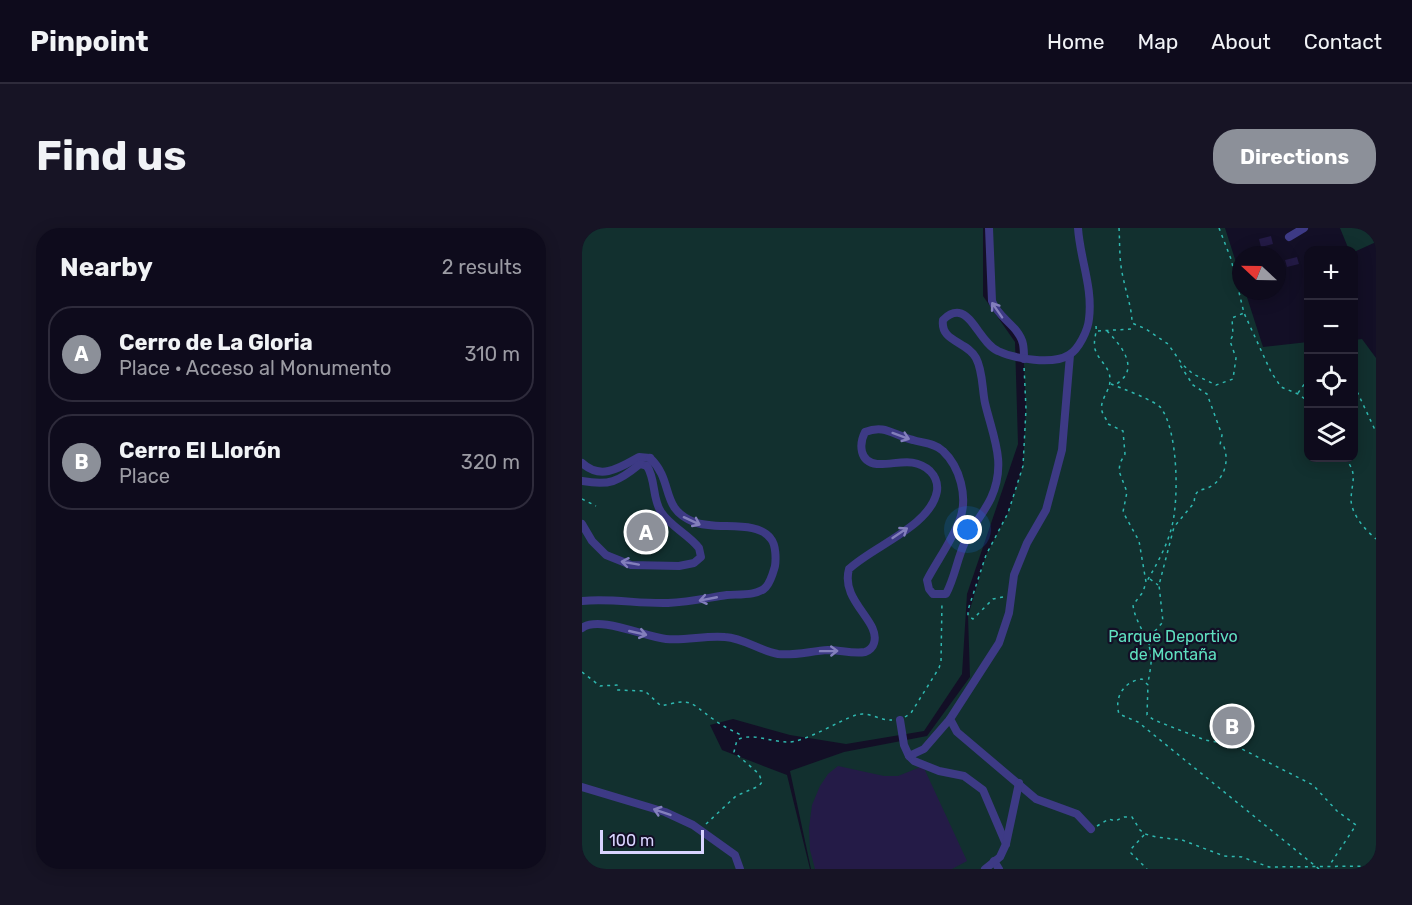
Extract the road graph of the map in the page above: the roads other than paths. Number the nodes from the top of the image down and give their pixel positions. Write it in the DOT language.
graph roads {
  1 [pos="989,228"];
  2 [pos="1078,228"];
  3 [pos="1304,228"];
  4 [pos="1289,237"];
  5 [pos="1070,355"];
  6 [pos="1024,359"];
  7 [pos="648,462"];
  8 [pos="582,463"];
  9 [pos="582,481"];
  10 [pos="582,524"];
  11 [pos="582,601"];
  12 [pos="582,628"];
  13 [pos="950,719"];
  14 [pos="900,720"];
  15 [pos="909,756"];
  16 [pos="1019,783"];
  17 [pos="582,787"];
  18 [pos="1091,829"];
  19 [pos="1006,844"];
  20 [pos="994,861"];
  21 [pos="740,869"];
  22 [pos="985,869"];
  23 [pos="999,869"];
  6 -- 1 [label="street, one-way"];
  2 -- 5 [label="street"];
  3 -- 4 [label="street"];
  5 -- 6 [label="street"];
  5 -- 13 [label="street"];
  12 -- 6 [label="street, one-way"];
  7 -- 8 [label="street"];
  7 -- 9 [label="street"];
  7 -- 10 [label="street, one-way"];
  7 -- 11 [label="street, one-way"];
  13 -- 15 [label="street"];
  13 -- 16 [label="street"];
  14 -- 15 [label="street"];
  15 -- 19 [label="street"];
  16 -- 18 [label="street"];
  16 -- 19 [label="street"];
  21 -- 17 [label="street, one-way"];
  19 -- 20 [label="street"];
  20 -- 22 [label="street"];
  20 -- 23 [label="street"];
}
